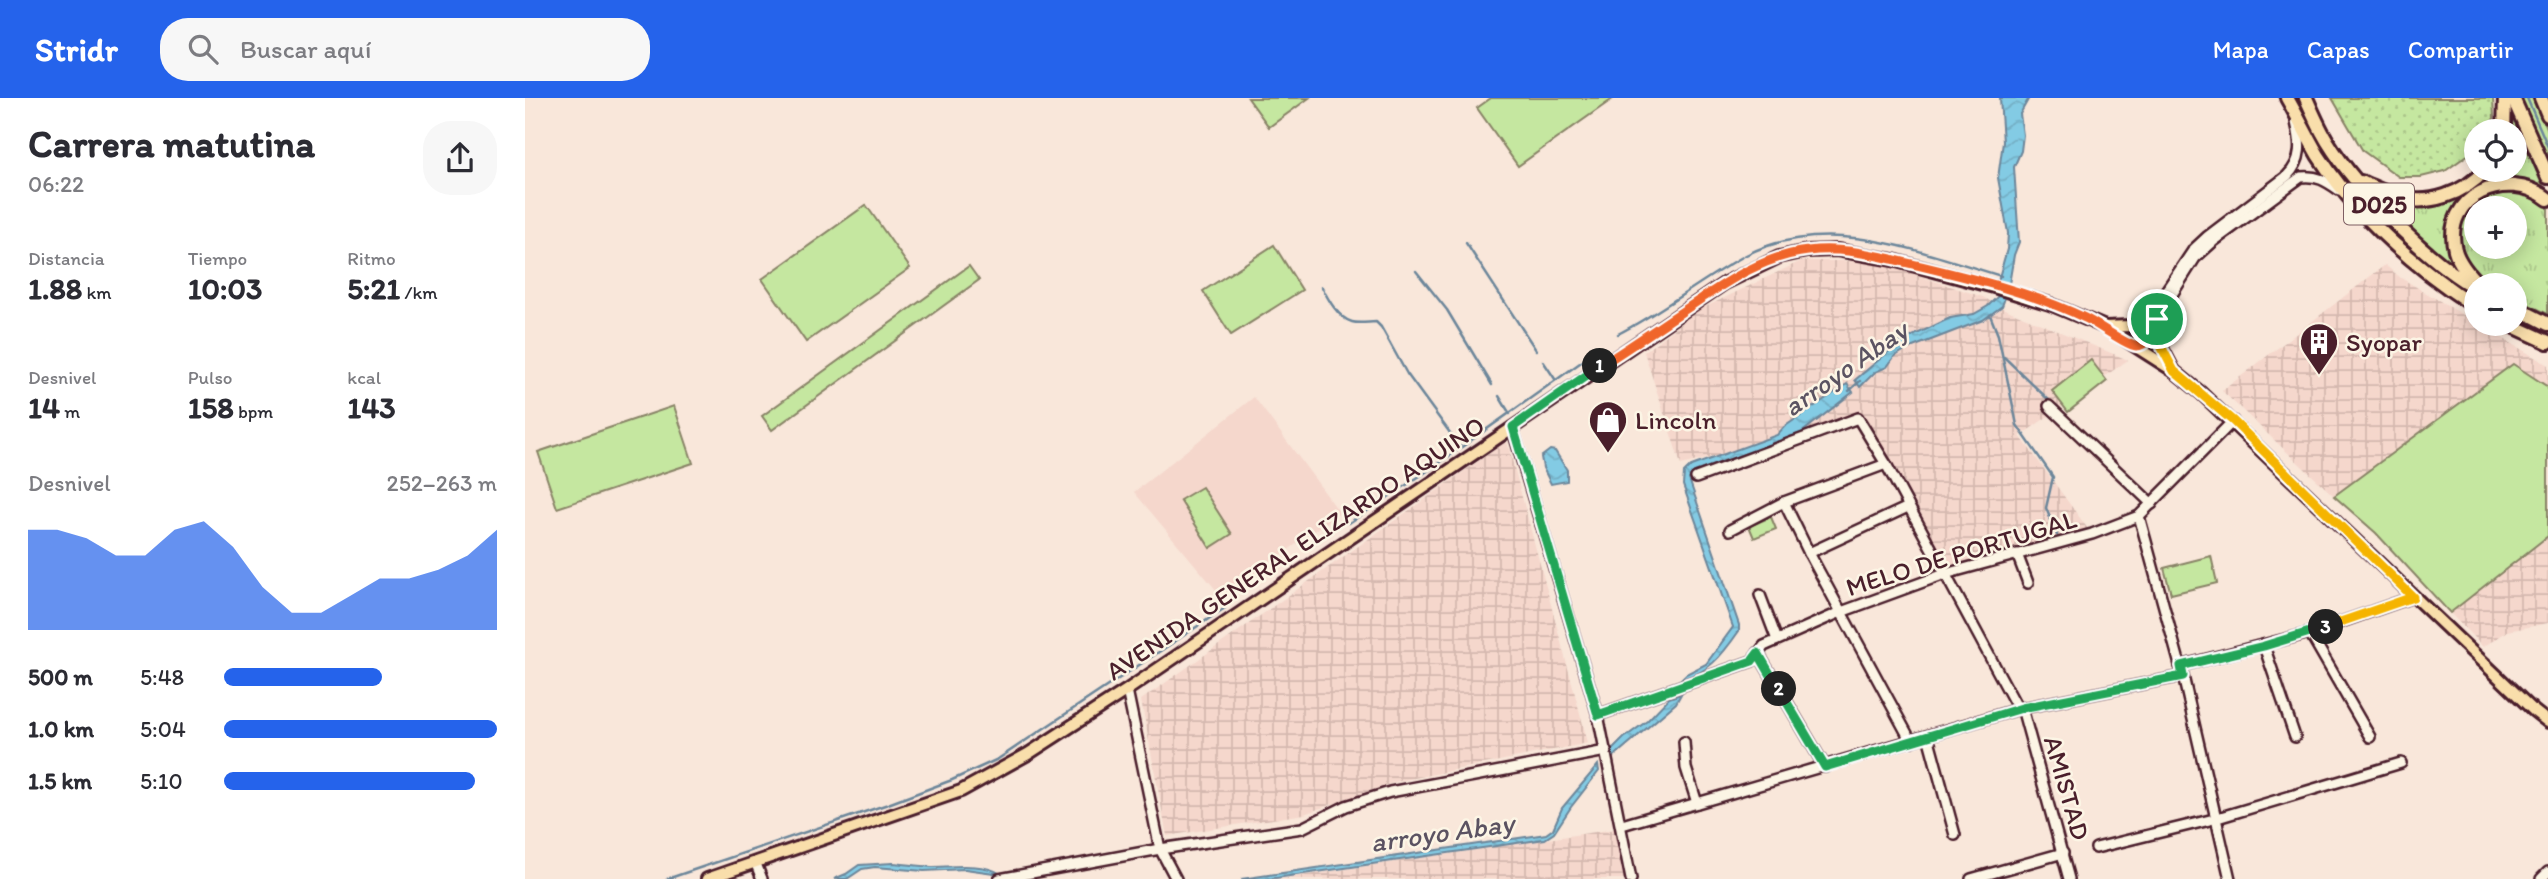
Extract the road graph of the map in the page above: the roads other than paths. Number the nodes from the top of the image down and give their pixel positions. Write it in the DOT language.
graph roads {
  1 [pos="2306,98"];
  2 [pos="2505,98"];
  3 [pos="2513,98"];
  4 [pos="2541,98"];
  5 [pos="2290,102"];
  6 [pos="2548,115"];
  7 [pos="2504,119"];
  8 [pos="2548,177"];
  9 [pos="2356,180"];
  10 [pos="2472,182"];
  11 [pos="2349,196"];
  12 [pos="2548,199"];
  13 [pos="2468,273"];
  14 [pos="2464,280"];
  15 [pos="2464,299"];
  16 [pos="2527,313"];
  17 [pos="2153,318"];
  18 [pos="2548,324"];
  19 [pos="2105,327"];
  20 [pos="2527,332"];
  21 [pos="2548,342"];
  22 [pos="2139,349"];
  23 [pos="2174,371"];
  24 [pos="2049,406"];
  25 [pos="2233,421"];
  26 [pos="1513,427"];
  27 [pos="1886,464"];
  28 [pos="1696,478"];
  29 [pos="1784,502"];
  30 [pos="2152,503"];
  31 [pos="1908,507"];
  32 [pos="2139,516"];
  33 [pos="1730,530"];
  34 [pos="1809,553"];
  35 [pos="2017,554"];
  36 [pos="1945,574"];
  37 [pos="2028,583"];
  38 [pos="1760,595"];
  39 [pos="2413,597"];
  40 [pos="1841,612"];
  41 [pos="2310,633"];
  42 [pos="1777,640"];
  43 [pos="2264,646"];
  44 [pos="1758,653"];
  45 [pos="2181,666"];
  46 [pos="2183,676"];
  47 [pos="1127,691"];
  48 [pos="2020,709"];
  49 [pos="2534,711"];
  50 [pos="1598,715"];
  51 [pos="2548,722"];
  52 [pos="2548,729"];
  53 [pos="1928,736"];
  54 [pos="2295,737"];
  55 [pos="2371,737"];
  56 [pos="1912,741"];
  57 [pos="1684,742"];
  58 [pos="1606,751"];
  59 [pos="2401,762"];
  60 [pos="1825,767"];
  61 [pos="1697,803"];
  62 [pos="2214,819"];
  63 [pos="1622,825"];
  64 [pos="1955,835"];
  65 [pos="2096,848"];
  66 [pos="1160,849"];
  67 [pos="2063,853"];
  68 [pos="756,864"];
  69 [pos="2548,872"];
  70 [pos="707,879"];
  71 [pos="762,879"];
  72 [pos="999,879"];
  73 [pos="1175,879"];
  74 [pos="1631,879"];
  75 [pos="1971,879"];
  76 [pos="2069,879"];
  77 [pos="2230,879"];
  78 [pos="2541,879"];
  1 -- 9 [label="highway, D025"];
  2 -- 7 [label="highway"];
  3 -- 8 [label="highway"];
  4 -- 6 [label="highway"];
  5 -- 11 [label="highway, D025"];
  5 -- 17 [label="street"];
  9 -- 10 [label="highway"];
  9 -- 14 [label="highway, D025"];
  11 -- 15 [label="highway, D025"];
  11 -- 17 [label="street"];
  12 -- 13 [label="highway"];
  16 -- 18 [label="highway"];
  17 -- 19 [label="main road"];
  17 -- 22 [label="street"];
  17 -- 23 [label="main road"];
  19 -- 22 [label="main road, AVENIDA GENERAL ELIZARDO AQUINO"];
  19 -- 26 [label="main road, AVENIDA GENERAL ELIZARDO AQUINO"];
  20 -- 21 [label="highway"];
  22 -- 23 [label="main road, AVENIDA GENERAL ELIZARDO AQUINO"];
  23 -- 25 [label="main road, AVENIDA GENERAL ELIZARDO AQUINO"];
  24 -- 30 [label="street"];
  25 -- 30 [label="street, MELO DE PORTUGAL"];
  25 -- 39 [label="main road, AVENIDA GENERAL ELIZARDO AQUINO"];
  26 -- 47 [label="main road, AVENIDA GENERAL ELIZARDO AQUINO"];
  26 -- 50 [label="street"];
  27 -- 28 [label="street, AMISTAD"];
  27 -- 29 [label="street"];
  27 -- 31 [label="street, AMISTAD"];
  29 -- 33 [label="street"];
  29 -- 34 [label="street"];
  30 -- 32 [label="street, MELO DE PORTUGAL"];
  31 -- 34 [label="street"];
  31 -- 36 [label="street, AMISTAD"];
  32 -- 35 [label="street, MELO DE PORTUGAL"];
  32 -- 45 [label="street"];
  34 -- 40 [label="street"];
  35 -- 36 [label="street, MELO DE PORTUGAL"];
  35 -- 37 [label="street"];
  36 -- 40 [label="street, MELO DE PORTUGAL"];
  36 -- 48 [label="street, AMISTAD"];
  38 -- 42 [label="street"];
  39 -- 41 [label="street"];
  39 -- 49 [label="main road, AVENIDA GENERAL ELIZARDO AQUINO"];
  40 -- 42 [label="street, MELO DE PORTUGAL"];
  40 -- 56 [label="street"];
  41 -- 43 [label="street"];
  41 -- 55 [label="street"];
  42 -- 44 [label="street, MELO DE PORTUGAL"];
  43 -- 45 [label="street"];
  43 -- 54 [label="street"];
  44 -- 50 [label="street, MELO DE PORTUGAL"];
  44 -- 60 [label="street"];
  45 -- 46 [label="street"];
  46 -- 48 [label="street"];
  46 -- 62 [label="street"];
  47 -- 66 [label="street"];
  47 -- 68 [label="main road, AVENIDA GENERAL ELIZARDO AQUINO"];
  48 -- 53 [label="street"];
  48 -- 67 [label="street, AMISTAD"];
  49 -- 51 [label="main road, AVENIDA GENERAL ELIZARDO AQUINO"];
  49 -- 52 [label="main road, AVENIDA GENERAL ELIZARDO AQUINO"];
  50 -- 58 [label="street"];
  53 -- 56 [label="street"];
  53 -- 64 [label="street"];
  56 -- 60 [label="street"];
  57 -- 61 [label="street"];
  58 -- 63 [label="street"];
  58 -- 66 [label="street"];
  59 -- 62 [label="street"];
  60 -- 61 [label="street"];
  61 -- 63 [label="street"];
  62 -- 65 [label="street"];
  62 -- 77 [label="street"];
  63 -- 74 [label="street"];
  66 -- 72 [label="street"];
  66 -- 73 [label="street"];
  67 -- 75 [label="street"];
  67 -- 76 [label="street, AMISTAD"];
  68 -- 70 [label="main road, AVENIDA GENERAL ELIZARDO AQUINO"];
  68 -- 71 [label="street"];
  69 -- 78 [label="street"];
}
